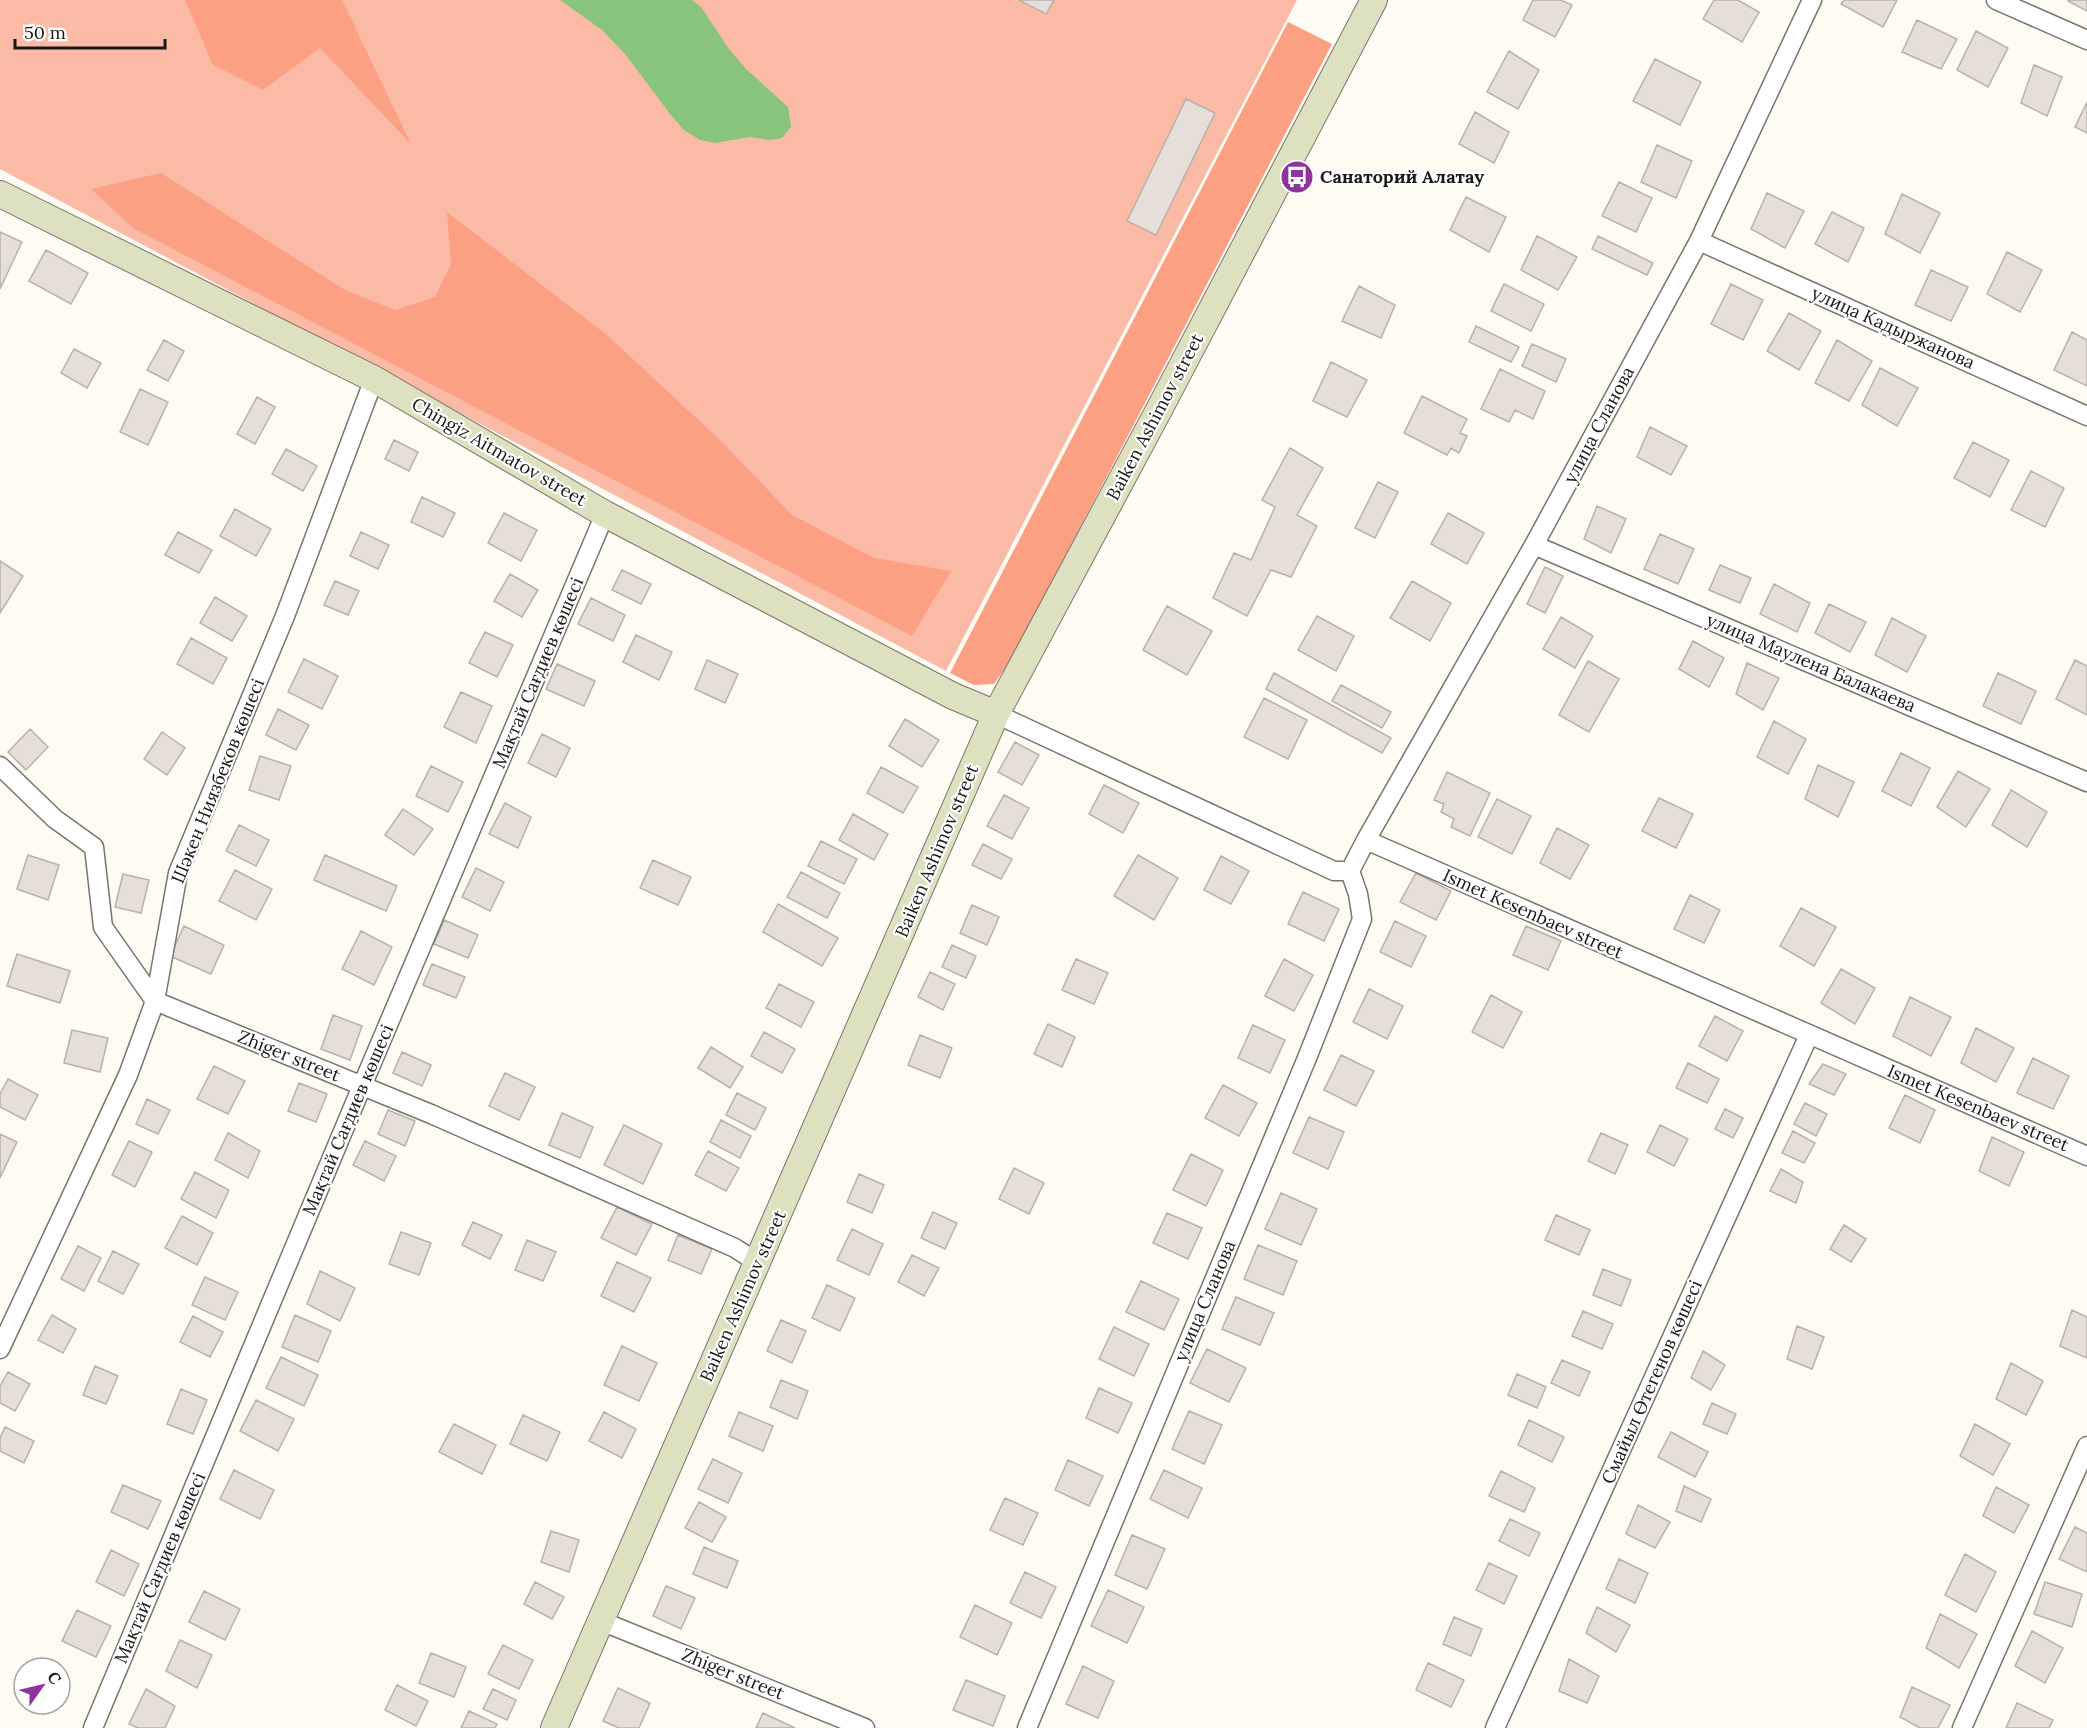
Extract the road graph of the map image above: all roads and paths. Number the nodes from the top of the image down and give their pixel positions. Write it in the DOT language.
graph roads {
  1 [pos="1374,0"];
  2 [pos="1812,0"];
  3 [pos="1996,0"];
  4 [pos="2087,40"];
  5 [pos="0,195"];
  6 [pos="1699,241"];
  7 [pos="374,380"];
  8 [pos="2087,416"];
  9 [pos="605,514"];
  10 [pos="1534,545"];
  11 [pos="996,714"];
  12 [pos="0,766"];
  13 [pos="2087,782"];
  14 [pos="1366,840"];
  15 [pos="1350,871"];
  16 [pos="155,1001"];
  17 [pos="1809,1035"];
  18 [pos="362,1086"];
  19 [pos="2087,1156"];
  20 [pos="758,1263"];
  21 [pos="0,1349"];
  22 [pos="2087,1446"];
  23 [pos="601,1621"];
  24 [pos="93,1728"];
  25 [pos="555,1728"];
  26 [pos="865,1728"];
  27 [pos="1027,1728"];
  28 [pos="1495,1728"];
  29 [pos="1962,1728"];
  1 -- 11 [label="main road, Baiken Ashimov street"];
  2 -- 6 [label="street, улица Сланова"];
  3 -- 4 [label="street"];
  5 -- 7 [label="main road, Chingiz Aitmatov street"];
  6 -- 8 [label="street, улица Кадыржанова"];
  6 -- 10 [label="street, улица Сланова"];
  7 -- 9 [label="main road, Chingiz Aitmatov street"];
  7 -- 16 [label="street, Шәкен Ниязбеков көшесі"];
  9 -- 11 [label="main road, Chingiz Aitmatov street"];
  9 -- 18 [label="street, Мақтай Сағдиев көшесі"];
  10 -- 13 [label="street, улица Маулена Балакаева"];
  10 -- 14 [label="street, улица Сланова"];
  11 -- 15 [label="street"];
  11 -- 20 [label="main road, Baiken Ashimov street"];
  12 -- 16 [label="street"];
  14 -- 15 [label="street"];
  14 -- 17 [label="street, Ismet Kesenbaev street"];
  15 -- 27 [label="street, улица Сланова"];
  16 -- 18 [label="street, Zhiger street"];
  16 -- 21 [label="street, Шәкен Ниязбеков көшесі"];
  17 -- 19 [label="street, Ismet Kesenbaev street"];
  17 -- 28 [label="street, Смайыл Өтегенов көшесі"];
  18 -- 20 [label="street, Zhiger street"];
  18 -- 24 [label="street, Мақтай Сағдиев көшесі"];
  20 -- 23 [label="main road, Baiken Ashimov street"];
  22 -- 29 [label="street"];
  23 -- 25 [label="main road, Baiken Ashimov street"];
  23 -- 26 [label="street, Zhiger street"];
}
